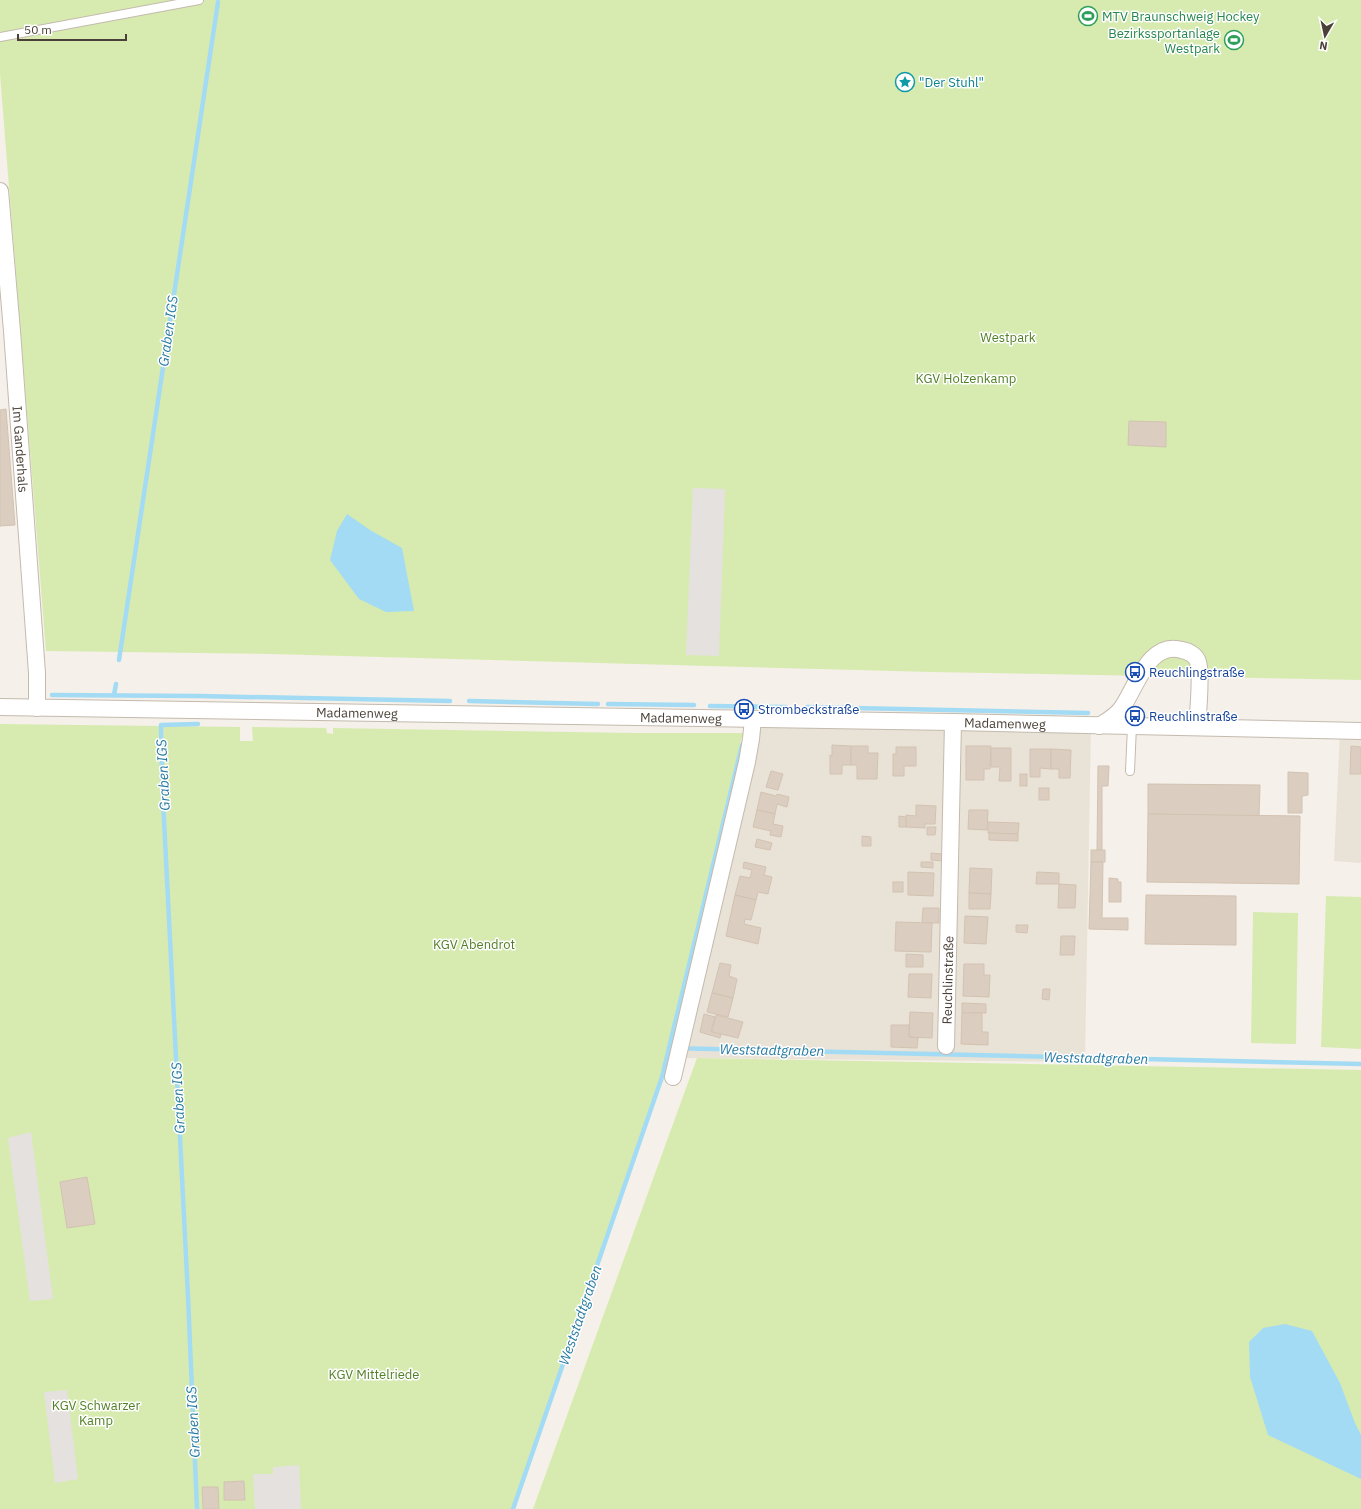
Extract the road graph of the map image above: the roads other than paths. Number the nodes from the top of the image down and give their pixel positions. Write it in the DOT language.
graph roads {
  1 [pos="199,0"];
  2 [pos="0,37"];
  3 [pos="0,191"];
  4 [pos="0,707"];
  5 [pos="37,708"];
  6 [pos="753,719"];
  7 [pos="954,722"];
  8 [pos="1099,726"];
  9 [pos="1132,726"];
  10 [pos="1197,727"];
  11 [pos="1361,731"];
  12 [pos="1130,771"];
  13 [pos="946,1046"];
  14 [pos="673,1077"];
  1 -- 2 [label="lane"];
  3 -- 5 [label="street, Im Ganderhals"];
  4 -- 5 [label="street, Madamenweg"];
  5 -- 6 [label="street, Madamenweg"];
  6 -- 7 [label="street, Madamenweg"];
  6 -- 14 [label="street"];
  7 -- 8 [label="street, Madamenweg"];
  7 -- 13 [label="street, Reuchlinstraße"];
  8 -- 9 [label="street, Madamenweg"];
  8 -- 10 [label="street"];
  9 -- 10 [label="street, Madamenweg"];
  9 -- 12 [label="lane"];
  10 -- 11 [label="street, Madamenweg"];
}
